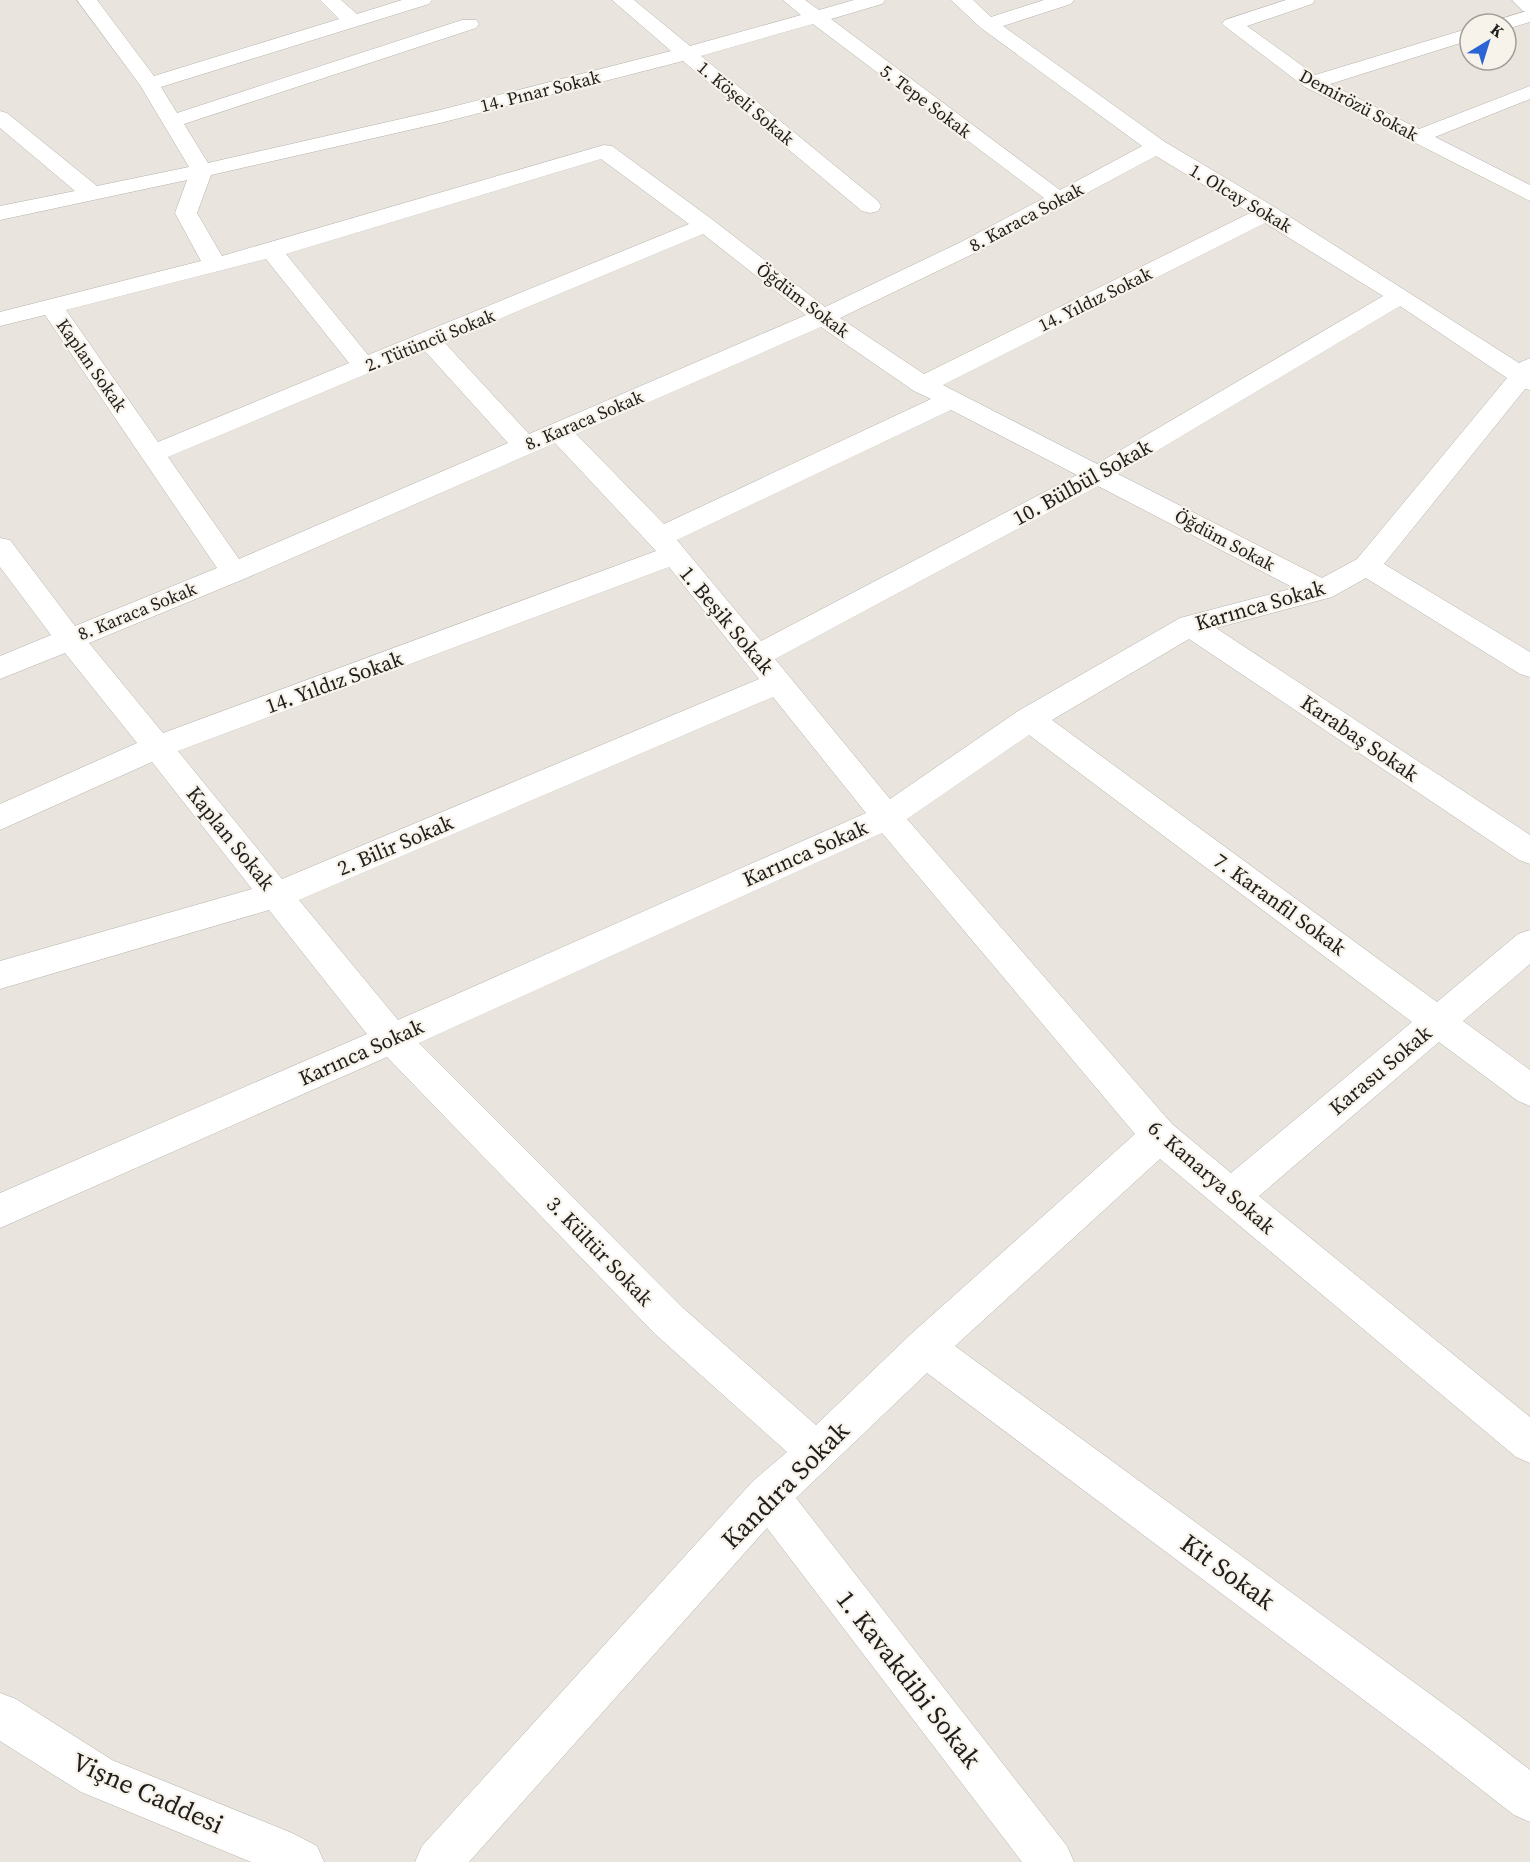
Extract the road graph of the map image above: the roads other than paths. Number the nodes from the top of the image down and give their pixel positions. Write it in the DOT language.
graph roads {
  1 [pos="87,0"];
  2 [pos="330,0"];
  3 [pos="422,0"];
  4 [pos="622,0"];
  5 [pos="793,0"];
  6 [pos="875,0"];
  7 [pos="961,0"];
  8 [pos="1064,0"];
  9 [pos="1305,0"];
  10 [pos="1522,0"];
  11 [pos="1530,7"];
  12 [pos="377,14"];
  13 [pos="815,18"];
  14 [pos="354,21"];
  15 [pos="469,24"];
  16 [pos="988,24"];
  17 [pos="1458,38"];
  18 [pos="408,44"];
  19 [pos="686,54"];
  20 [pos="1312,83"];
  21 [pos="149,84"];
  22 [pos="1530,92"];
  23 [pos="0,117"];
  24 [pos="173,121"];
  25 [pos="1417,137"];
  26 [pos="1157,147"];
  27 [pos="202,170"];
  28 [pos="93,194"];
  29 [pos="1530,194"];
  30 [pos="1060,200"];
  31 [pos="870,206"];
  32 [pos="0,213"];
  33 [pos="1268,213"];
  34 [pos="705,225"];
  35 [pos="271,250"];
  36 [pos="215,265"];
  37 [pos="1400,296"];
  38 [pos="52,307"];
  39 [pos="823,317"];
  40 [pos="0,320"];
  41 [pos="429,341"];
  42 [pos="364,366"];
  43 [pos="1527,375"];
  44 [pos="923,385"];
  45 [pos="952,399"];
  46 [pos="559,432"];
  47 [pos="524,445"];
  48 [pos="154,453"];
  49 [pos="1099,474"];
  50 [pos="666,546"];
  51 [pos="0,547"];
  52 [pos="1367,566"];
  53 [pos="234,572"];
  54 [pos="1322,590"];
  55 [pos="1190,625"];
  56 [pos="69,638"];
  57 [pos="757,656"];
  58 [pos="1530,666"];
  59 [pos="0,668"];
  60 [pos="779,683"];
  61 [pos="1029,719"];
  62 [pos="157,747"];
  63 [pos="886,817"];
  64 [pos="0,818"];
  65 [pos="1530,851"];
  66 [pos="277,895"];
  67 [pos="1530,944"];
  68 [pos="0,975"];
  69 [pos="1438,1020"];
  70 [pos="392,1039"];
  71 [pos="1530,1090"];
  72 [pos="1159,1136"];
  73 [pos="1232,1196"];
  74 [pos="0,1211"];
  75 [pos="925,1348"];
  76 [pos="1530,1443"];
  77 [pos="817,1452"];
  78 [pos="768,1496"];
  79 [pos="0,1715"];
  80 [pos="1530,1799"];
  81 [pos="281,1858"];
  82 [pos="438,1862"];
  83 [pos="1051,1862"];
  1 -- 21 [label="street"];
  2 -- 14 [label="street"];
  3 -- 12 [label="street"];
  4 -- 19 [label="street, 1. Köşeli Sokak"];
  5 -- 13 [label="street, 5. Tepe Sokak"];
  6 -- 13 [label="street, 14. Pınar Sokak"];
  7 -- 16 [label="street, 1. Olcay Sokak"];
  8 -- 16 [label="street"];
  9 -- 20 [label="street, Demirözü Sokak"];
  10 -- 11 [label="street"];
  12 -- 14 [label="street"];
  12 -- 18 [label="street"];
  13 -- 19 [label="street, 14. Pınar Sokak"];
  13 -- 30 [label="street, 5. Tepe Sokak"];
  14 -- 21 [label="street"];
  15 -- 18 [label="street"];
  16 -- 26 [label="street, 1. Olcay Sokak"];
  17 -- 20 [label="street"];
  18 -- 24 [label="street"];
  19 -- 27 [label="street, 14. Pınar Sokak"];
  19 -- 31 [label="street, 1. Köşeli Sokak"];
  20 -- 25 [label="street, Demirözü Sokak"];
  21 -- 24 [label="street"];
  22 -- 25 [label="street"];
  23 -- 28 [label="street"];
  24 -- 27 [label="street"];
  25 -- 29 [label="street, Demirözü Sokak"];
  26 -- 30 [label="street, 8. Karaca Sokak"];
  26 -- 33 [label="street, 1. Olcay Sokak"];
  27 -- 28 [label="street, 14. Pınar Sokak"];
  27 -- 36 [label="street"];
  28 -- 32 [label="street, 14. Pınar Sokak"];
  30 -- 39 [label="street, 8. Karaca Sokak"];
  33 -- 37 [label="street, 1. Olcay Sokak"];
  33 -- 44 [label="street, 14. Yıldız Sokak"];
  34 -- 35 [label="street, Öğdüm Sokak"];
  34 -- 39 [label="street, Öğdüm Sokak"];
  34 -- 41 [label="street, 2. Tütüncü Sokak"];
  35 -- 36 [label="street, Öğdüm Sokak"];
  35 -- 42 [label="street"];
  36 -- 38 [label="street, Öğdüm Sokak"];
  37 -- 43 [label="street, 1. Olcay Sokak"];
  37 -- 49 [label="street, 10. Bülbül Sokak"];
  38 -- 40 [label="street, Öğdüm Sokak"];
  38 -- 48 [label="street, Kaplan Sokak"];
  39 -- 44 [label="street, Öğdüm Sokak"];
  39 -- 46 [label="street, 8. Karaca Sokak"];
  41 -- 42 [label="street, 2. Tütüncü Sokak"];
  41 -- 47 [label="street"];
  42 -- 48 [label="street, 2. Tütüncü Sokak"];
  43 -- 52 [label="street, Karınca Sokak"];
  44 -- 45 [label="street, Öğdüm Sokak"];
  45 -- 49 [label="street, Öğdüm Sokak"];
  45 -- 50 [label="street, 14. Yıldız Sokak"];
  46 -- 47 [label="street, 8. Karaca Sokak"];
  46 -- 50 [label="street, 1. Beşik Sokak"];
  47 -- 53 [label="street, 8. Karaca Sokak"];
  48 -- 53 [label="street, Kaplan Sokak"];
  49 -- 54 [label="street, Öğdüm Sokak"];
  49 -- 57 [label="street, 10. Bülbül Sokak"];
  50 -- 57 [label="street, 1. Beşik Sokak"];
  50 -- 62 [label="street, 14. Yıldız Sokak"];
  51 -- 56 [label="street, Kaplan Sokak"];
  52 -- 54 [label="street, Karınca Sokak"];
  52 -- 58 [label="street"];
  53 -- 56 [label="street, 8. Karaca Sokak"];
  54 -- 55 [label="street, Karınca Sokak"];
  55 -- 61 [label="street, Karınca Sokak"];
  55 -- 65 [label="street, Karabaş Sokak"];
  56 -- 59 [label="street, 8. Karaca Sokak"];
  56 -- 62 [label="street, Kaplan Sokak"];
  57 -- 60 [label="street, 1. Beşik Sokak"];
  60 -- 63 [label="street, 1. Beşik Sokak"];
  60 -- 66 [label="street, 2. Bilir Sokak"];
  61 -- 63 [label="street, Karınca Sokak"];
  61 -- 69 [label="street, 7. Karanfil Sokak"];
  62 -- 64 [label="street, 14. Yıldız Sokak"];
  62 -- 66 [label="street, Kaplan Sokak"];
  63 -- 70 [label="street, Karınca Sokak"];
  63 -- 72 [label="street, 6. Kanarya Sokak"];
  66 -- 68 [label="street, 2. Bilir Sokak"];
  66 -- 70 [label="street, Kaplan Sokak"];
  67 -- 69 [label="street, Karasu Sokak"];
  69 -- 71 [label="street, 7. Karanfil Sokak"];
  69 -- 73 [label="street, Karasu Sokak"];
  70 -- 74 [label="street, Karınca Sokak"];
  70 -- 77 [label="street, 3. Kültür Sokak"];
  72 -- 73 [label="street, 6. Kanarya Sokak"];
  72 -- 75 [label="street, Kandıra Sokak"];
  73 -- 76 [label="street, 6. Kanarya Sokak"];
  75 -- 77 [label="street, Kandıra Sokak"];
  75 -- 80 [label="street, Kit Sokak"];
  77 -- 78 [label="street, Kandıra Sokak"];
  78 -- 82 [label="street, Kandıra Sokak"];
  78 -- 83 [label="street, 1. Kavakdibi Sokak"];
  79 -- 81 [label="street, Vişne Caddesi"];
}
